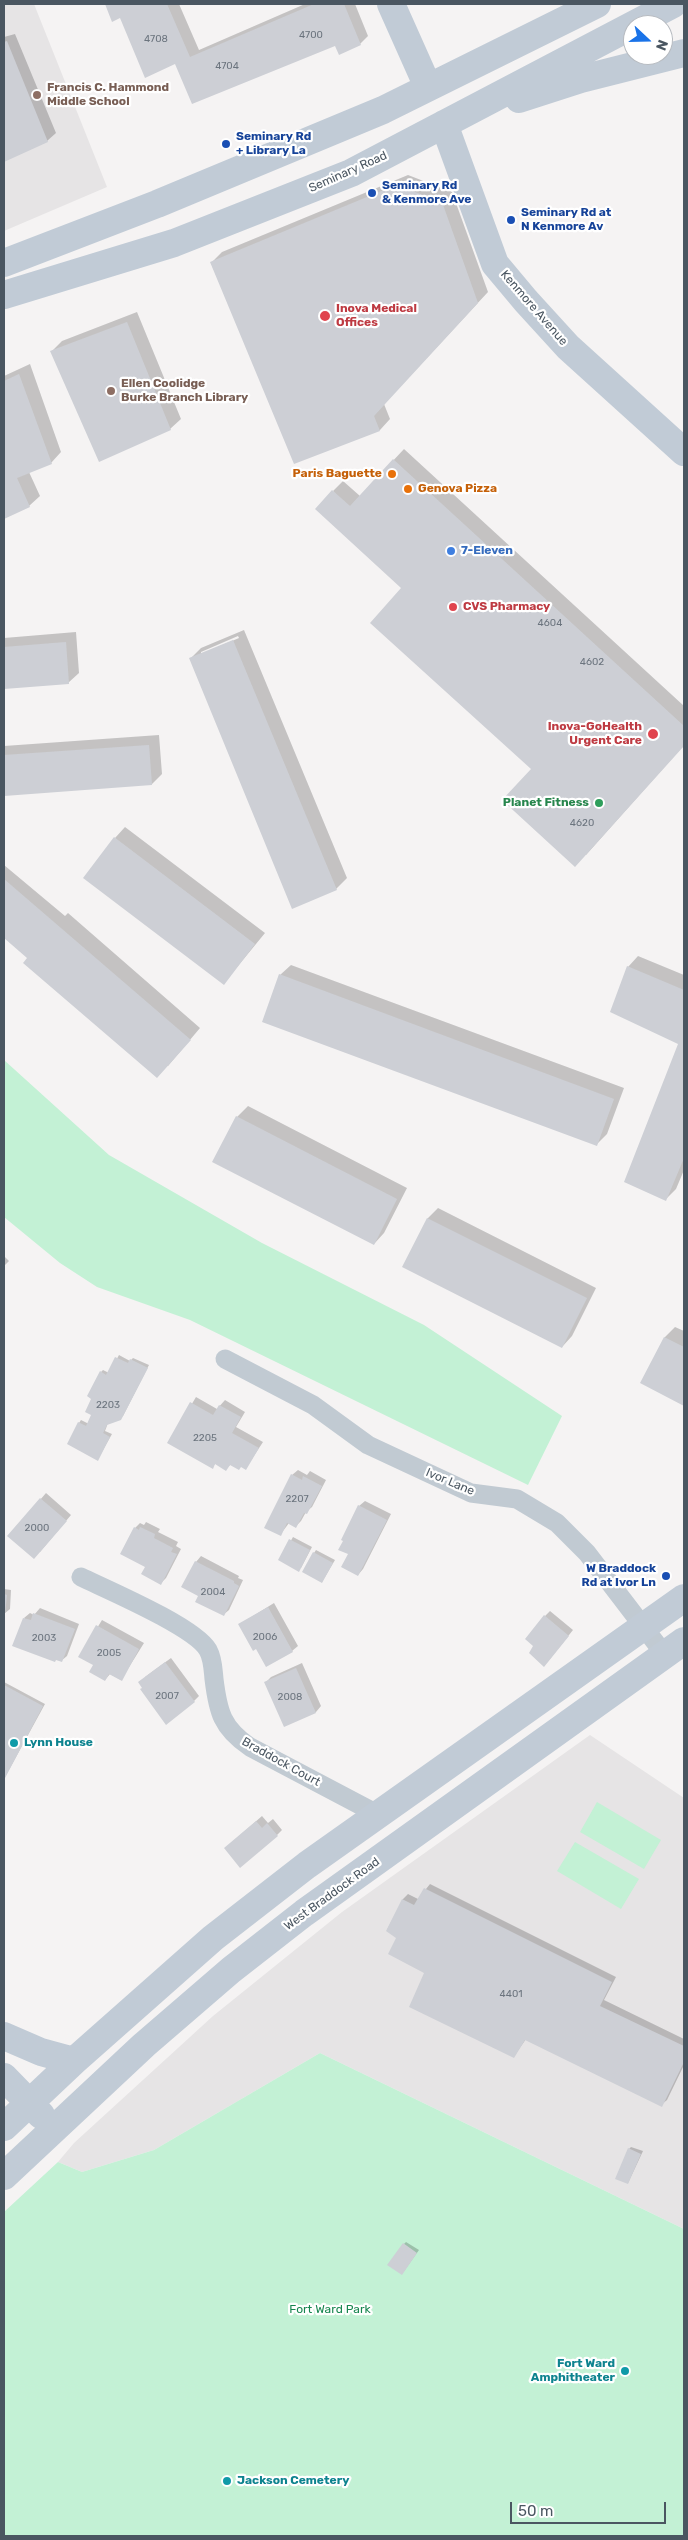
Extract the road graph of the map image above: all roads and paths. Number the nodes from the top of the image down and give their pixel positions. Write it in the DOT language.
graph roads {
  1 [pos="391,4"];
  2 [pos="555,4"];
  3 [pos="597,4"];
  4 [pos="672,4"];
  5 [pos="684,53"];
  6 [pos="424,78"];
  7 [pos="403,99"];
  8 [pos="444,124"];
  9 [pos="10,260"];
  10 [pos="16,292"];
  11 [pos="684,452"];
  12 [pos="225,1359"];
  13 [pos="82,1577"];
  14 [pos="684,1598"];
  15 [pos="644,1627"];
  16 [pos="674,1648"];
  17 [pos="380,1816"];
  18 [pos="4,2036"];
  19 [pos="74,2061"];
  20 [pos="4,2077"];
  21 [pos="28,2104"];
  22 [pos="4,2127"];
  23 [pos="56,2128"];
  24 [pos="4,2176"];
  1 -- 6 [label="main road"];
  2 -- 6 [label="main road"];
  3 -- 7 [label="main road"];
  4 -- 8 [label="main road, Seminary Road"];
  5 -- 8 [label="main road"];
  6 -- 7 [label="main road"];
  7 -- 9 [label="main road"];
  8 -- 10 [label="main road, Seminary Road"];
  8 -- 11 [label="main road, Kenmore Avenue"];
  9 -- 10 [label="main road"];
  12 -- 15 [label="street, Ivor Lane"];
  13 -- 17 [label="street, Braddock Court"];
  14 -- 15 [label="main road"];
  15 -- 16 [label="street, Ivor Lane"];
  15 -- 17 [label="main road"];
  16 -- 23 [label="main road, West Braddock Road"];
  17 -- 19 [label="main road"];
  18 -- 19 [label="main road"];
  19 -- 21 [label="main road"];
  20 -- 21 [label="main road"];
  21 -- 22 [label="main road"];
  21 -- 23 [label="main road"];
  23 -- 24 [label="main road, West Braddock Road"];
}
